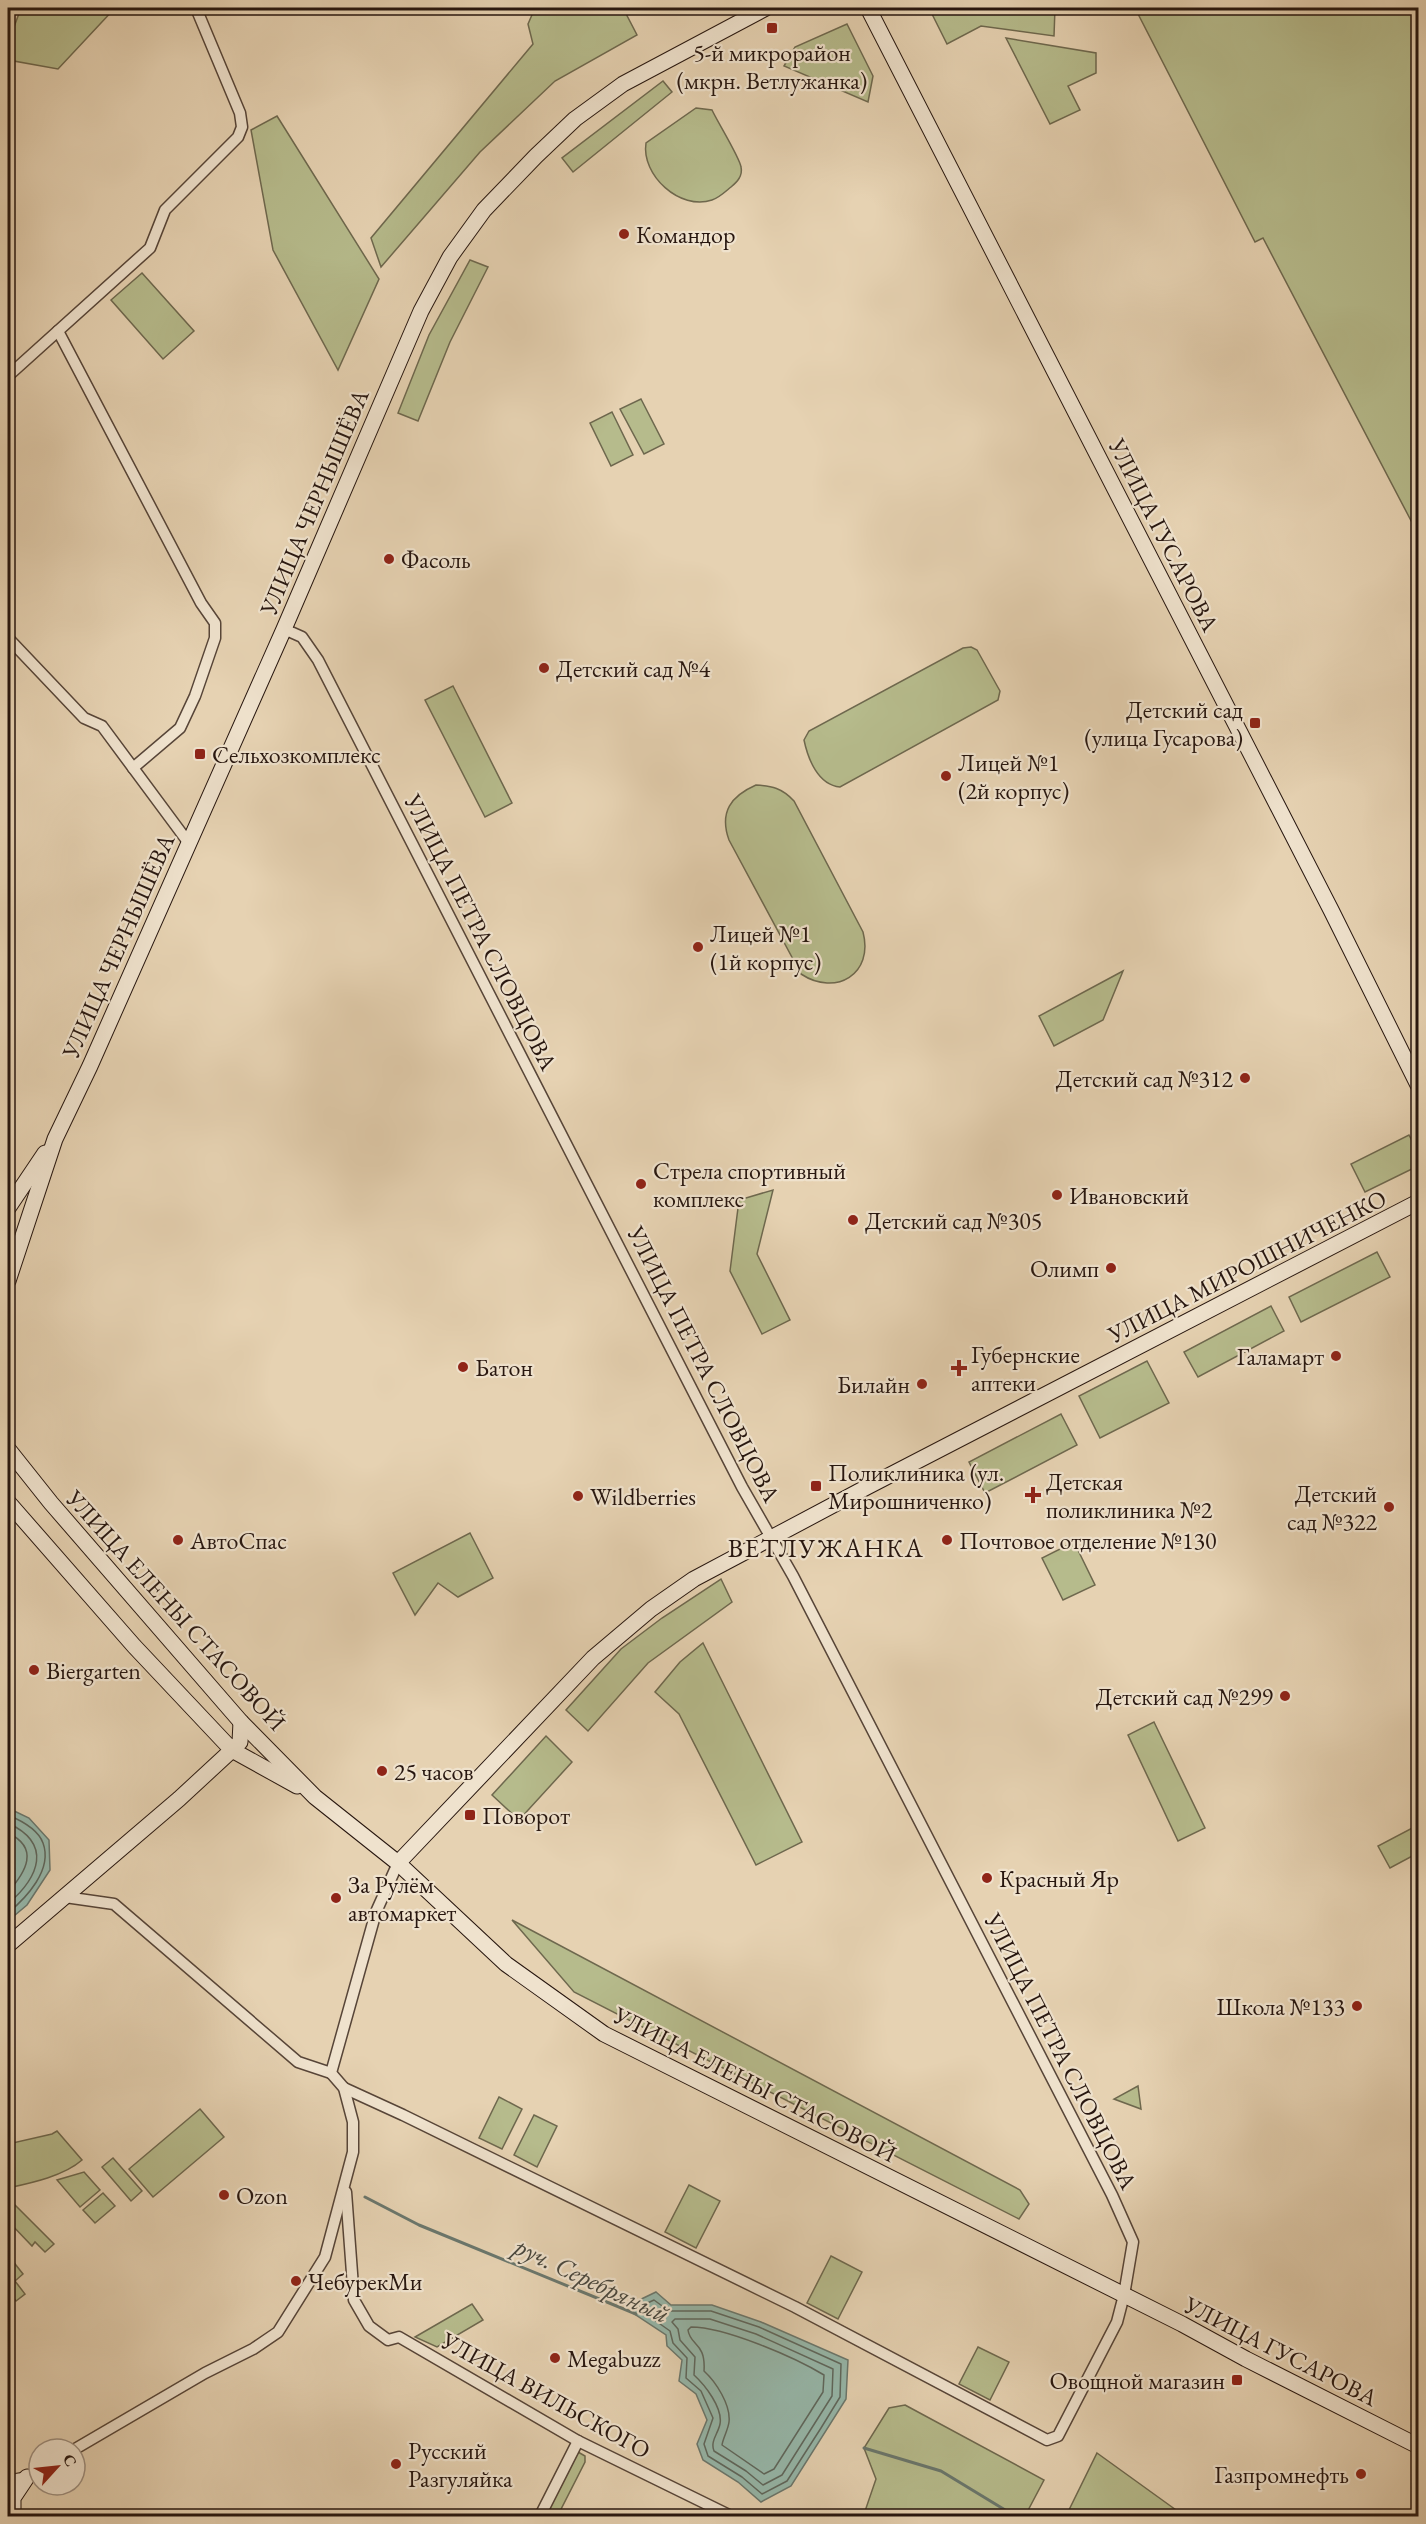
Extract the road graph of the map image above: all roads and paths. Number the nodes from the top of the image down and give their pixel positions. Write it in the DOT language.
graph roads {
  1 [pos="196,8"];
  2 [pos="766,8"];
  3 [pos="868,8"];
  4 [pos="58,331"];
  5 [pos="8,376"];
  6 [pos="284,629"];
  7 [pos="8,638"];
  8 [pos="133,768"];
  9 [pos="188,842"];
  10 [pos="1419,1084"];
  11 [pos="55,1138"];
  12 [pos="1419,1202"];
  13 [pos="8,1208"];
  14 [pos="8,1240"];
  15 [pos="9,1276"];
  16 [pos="8,1449"];
  17 [pos="8,1502"];
  18 [pos="770,1539"];
  19 [pos="241,1722"];
  20 [pos="232,1750"];
  21 [pos="315,1797"];
  22 [pos="398,1863"];
  23 [pos="65,1897"];
  24 [pos="8,1945"];
  25 [pos="331,2073"];
  26 [pos="344,2088"];
  27 [pos="346,2186"];
  28 [pos="1124,2295"];
  29 [pos="578,2441"];
  30 [pos="87,2442"];
  31 [pos="1419,2446"];
  32 [pos="27,2476"];
  33 [pos="8,2481"];
  34 [pos="27,2482"];
  35 [pos="8,2505"];
  36 [pos="13,2517"];
  37 [pos="540,2517"];
  38 [pos="731,2517"];
  1 -- 4 [label="street"];
  2 -- 6 [label="street, УЛИЦА ЧЕРНЫШЁВА"];
  3 -- 10 [label="street, УЛИЦА ГУСАРОВА"];
  4 -- 5 [label="street"];
  4 -- 8 [label="street"];
  6 -- 9 [label="street, УЛИЦА ЧЕРНЫШЁВА"];
  6 -- 18 [label="street, УЛИЦА ПЕТРА СЛОВЦОВА"];
  7 -- 8 [label="street"];
  8 -- 9 [label="street"];
  9 -- 11 [label="street, УЛИЦА ЧЕРНЫШЁВА"];
  11 -- 13 [label="street, УЛИЦА ЧЕРНЫШЁВА"];
  11 -- 15 [label="street, УЛИЦА ЧЕРНЫШЁВА"];
  12 -- 18 [label="street, УЛИЦА МИРОШНИЧЕНКО"];
  14 -- 15 [label="street, УЛИЦА ЧЕРНЫШЁВА"];
  16 -- 19 [label="street, УЛИЦА ЕЛЕНЫ СТАСОВОЙ"];
  17 -- 20 [label="street, УЛИЦА ЕЛЕНЫ СТАСОВОЙ"];
  18 -- 22 [label="street, УЛИЦА МИРОШНИЧЕНКО"];
  18 -- 28 [label="street, УЛИЦА ПЕТРА СЛОВЦОВА"];
  19 -- 20 [label="street"];
  19 -- 21 [label="street, УЛИЦА ЕЛЕНЫ СТАСОВОЙ"];
  20 -- 21 [label="street, УЛИЦА ЕЛЕНЫ СТАСОВОЙ"];
  20 -- 23 [label="street"];
  21 -- 22 [label="street, УЛИЦА ЕЛЕНЫ СТАСОВОЙ"];
  22 -- 25 [label="street"];
  22 -- 28 [label="street, УЛИЦА ЕЛЕНЫ СТАСОВОЙ"];
  23 -- 24 [label="street"];
  23 -- 25 [label="street"];
  25 -- 26 [label="street"];
  26 -- 27 [label="street"];
  26 -- 28 [label="street, УЛИЦА ПЕТРА СЛОВЦОВА"];
  27 -- 29 [label="street, УЛИЦА ВИЛЬСКОГО"];
  27 -- 30 [label="street"];
  28 -- 31 [label="street, УЛИЦА ГУСАРОВА"];
  29 -- 37 [label="street"];
  29 -- 38 [label="street, УЛИЦА ВИЛЬСКОГО"];
  32 -- 33 [label="street"];
  34 -- 36 [label="street"];
  35 -- 36 [label="street"];
}
